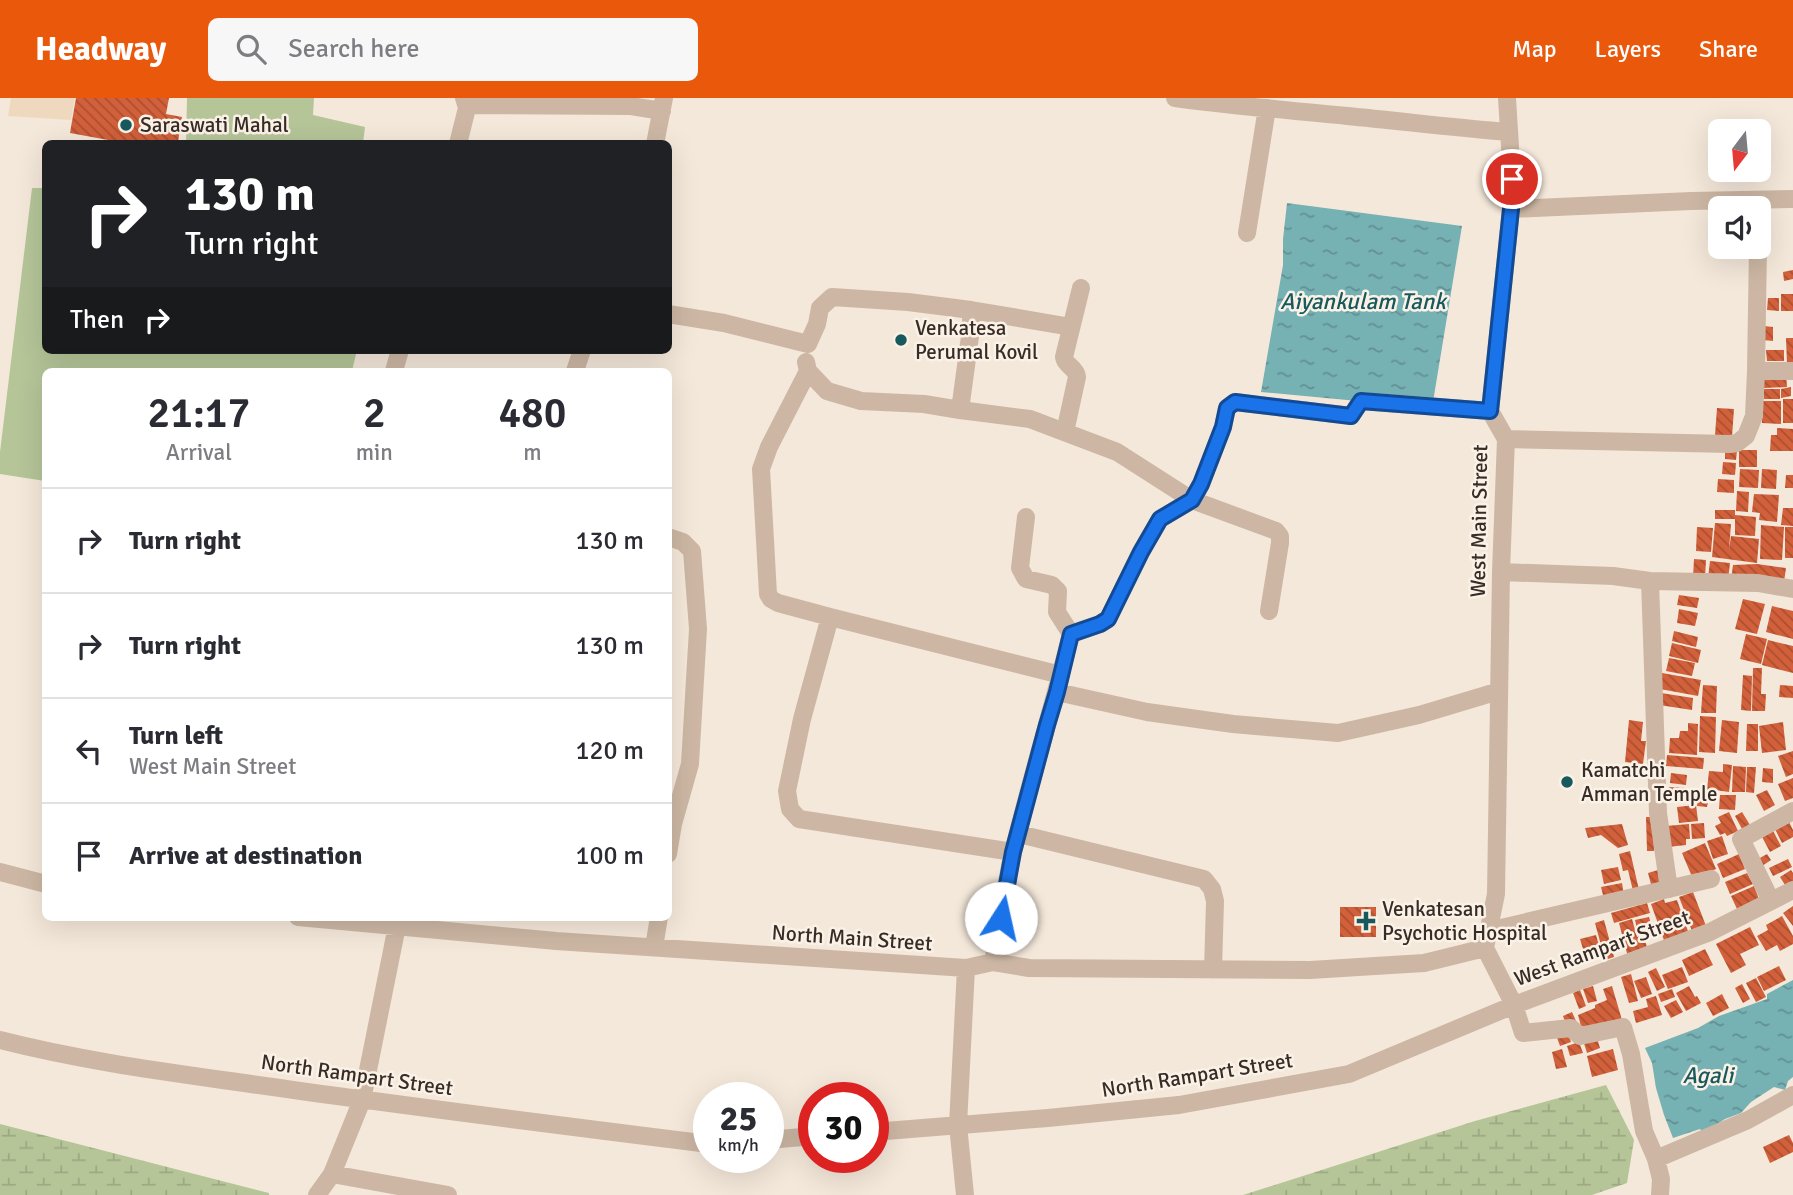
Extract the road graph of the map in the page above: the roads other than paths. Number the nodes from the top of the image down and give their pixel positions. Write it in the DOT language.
graph roads {
  1 [pos="1175,98"];
  2 [pos="1507,98"];
  3 [pos="465,102"];
  4 [pos="663,103"];
  5 [pos="1267,108"];
  6 [pos="1509,132"];
  7 [pos="459,140"];
  8 [pos="656,140"];
  9 [pos="1793,199"];
  10 [pos="1708,202"];
  11 [pos="1771,202"];
  12 [pos="1511,209"];
  13 [pos="1247,233"];
  14 [pos="1758,259"];
  15 [pos="1081,288"];
  16 [pos="971,310"];
  17 [pos="672,315"];
  18 [pos="1071,327"];
  19 [pos="808,344"];
  20 [pos="808,371"];
  21 [pos="1756,371"];
  22 [pos="1793,371"];
  23 [pos="960,410"];
  24 [pos="1490,411"];
  25 [pos="1065,432"];
  26 [pos="1506,439"];
  27 [pos="1192,500"];
  28 [pos="1026,517"];
  29 [pos="672,538"];
  30 [pos="1501,572"];
  31 [pos="1650,581"];
  32 [pos="1793,589"];
  33 [pos="1269,611"];
  34 [pos="830,617"];
  35 [pos="1071,634"];
  36 [pos="1059,683"];
  37 [pos="1499,691"];
  38 [pos="1793,811"];
  39 [pos="672,830"];
  40 [pos="1019,834"];
  41 [pos="1013,852"];
  42 [pos="0,872"];
  43 [pos="1711,879"];
  44 [pos="42,883"];
  45 [pos="1669,889"];
  46 [pos="1793,890"];
  47 [pos="1772,901"];
  48 [pos="346,921"];
  49 [pos="658,921"];
  50 [pos="397,926"];
  51 [pos="1487,939"];
  52 [pos="654,947"];
  53 [pos="993,962"];
  54 [pos="966,968"];
  55 [pos="1213,970"];
  56 [pos="1514,1005"];
  57 [pos="0,1040"];
  58 [pos="1793,1095"];
  59 [pos="362,1100"];
  60 [pos="958,1125"];
  61 [pos="889,1131"];
  62 [pos="693,1142"];
  63 [pos="1656,1159"];
  64 [pos="332,1174"];
  65 [pos="317,1195"];
  66 [pos="448,1195"];
  67 [pos="965,1195"];
  68 [pos="1660,1195"];
  1 -- 5 [label="street"];
  2 -- 6 [label="street"];
  3 -- 4 [label="street"];
  3 -- 7 [label="street"];
  4 -- 8 [label="street"];
  5 -- 6 [label="street"];
  5 -- 13 [label="street"];
  6 -- 12 [label="street"];
  9 -- 11 [label="street"];
  10 -- 12 [label="street"];
  12 -- 24 [label="street"];
  14 -- 21 [label="street"];
  15 -- 18 [label="street"];
  16 -- 18 [label="street"];
  16 -- 19 [label="street"];
  16 -- 23 [label="street"];
  17 -- 19 [label="street"];
  18 -- 25 [label="street"];
  19 -- 20 [label="street"];
  20 -- 23 [label="street"];
  20 -- 34 [label="street"];
  21 -- 22 [label="street"];
  21 -- 26 [label="street"];
  23 -- 25 [label="street"];
  24 -- 26 [label="street, West Main Street"];
  24 -- 27 [label="street"];
  25 -- 27 [label="street"];
  26 -- 30 [label="street, West Main Street"];
  27 -- 33 [label="street"];
  27 -- 35 [label="street"];
  28 -- 35 [label="street"];
  29 -- 39 [label="street"];
  30 -- 31 [label="street"];
  30 -- 37 [label="street, West Main Street"];
  31 -- 32 [label="street"];
  31 -- 45 [label="street"];
  34 -- 36 [label="street"];
  34 -- 41 [label="street"];
  35 -- 36 [label="street"];
  36 -- 37 [label="street"];
  36 -- 40 [label="street"];
  37 -- 51 [label="street, West Main Street"];
  38 -- 47 [label="street"];
  40 -- 41 [label="street"];
  40 -- 55 [label="street"];
  41 -- 53 [label="street"];
  42 -- 44 [label="street"];
  43 -- 45 [label="street, North Main Street"];
  45 -- 51 [label="street, North Main Street"];
  46 -- 47 [label="street, West Rampart Street"];
  47 -- 56 [label="street, West Rampart Street"];
  48 -- 50 [label="street, North Main Street"];
  49 -- 52 [label="street"];
  50 -- 52 [label="street, North Main Street"];
  50 -- 59 [label="street"];
  51 -- 55 [label="street, North Main Street"];
  51 -- 56 [label="street"];
  52 -- 54 [label="street, North Main Street"];
  53 -- 54 [label="street, North Main Street"];
  53 -- 55 [label="street, North Main Street"];
  54 -- 60 [label="street"];
  56 -- 60 [label="street, North Rampart Street"];
  56 -- 63 [label="street, West Rampart Street"];
  57 -- 59 [label="street, North Rampart Street"];
  58 -- 63 [label="street"];
  59 -- 62 [label="street, North Rampart Street"];
  59 -- 64 [label="street"];
  60 -- 61 [label="street, North Rampart Street"];
  60 -- 67 [label="street"];
  63 -- 68 [label="street, West Rampart Street"];
  64 -- 65 [label="street"];
  64 -- 66 [label="street"];
}
